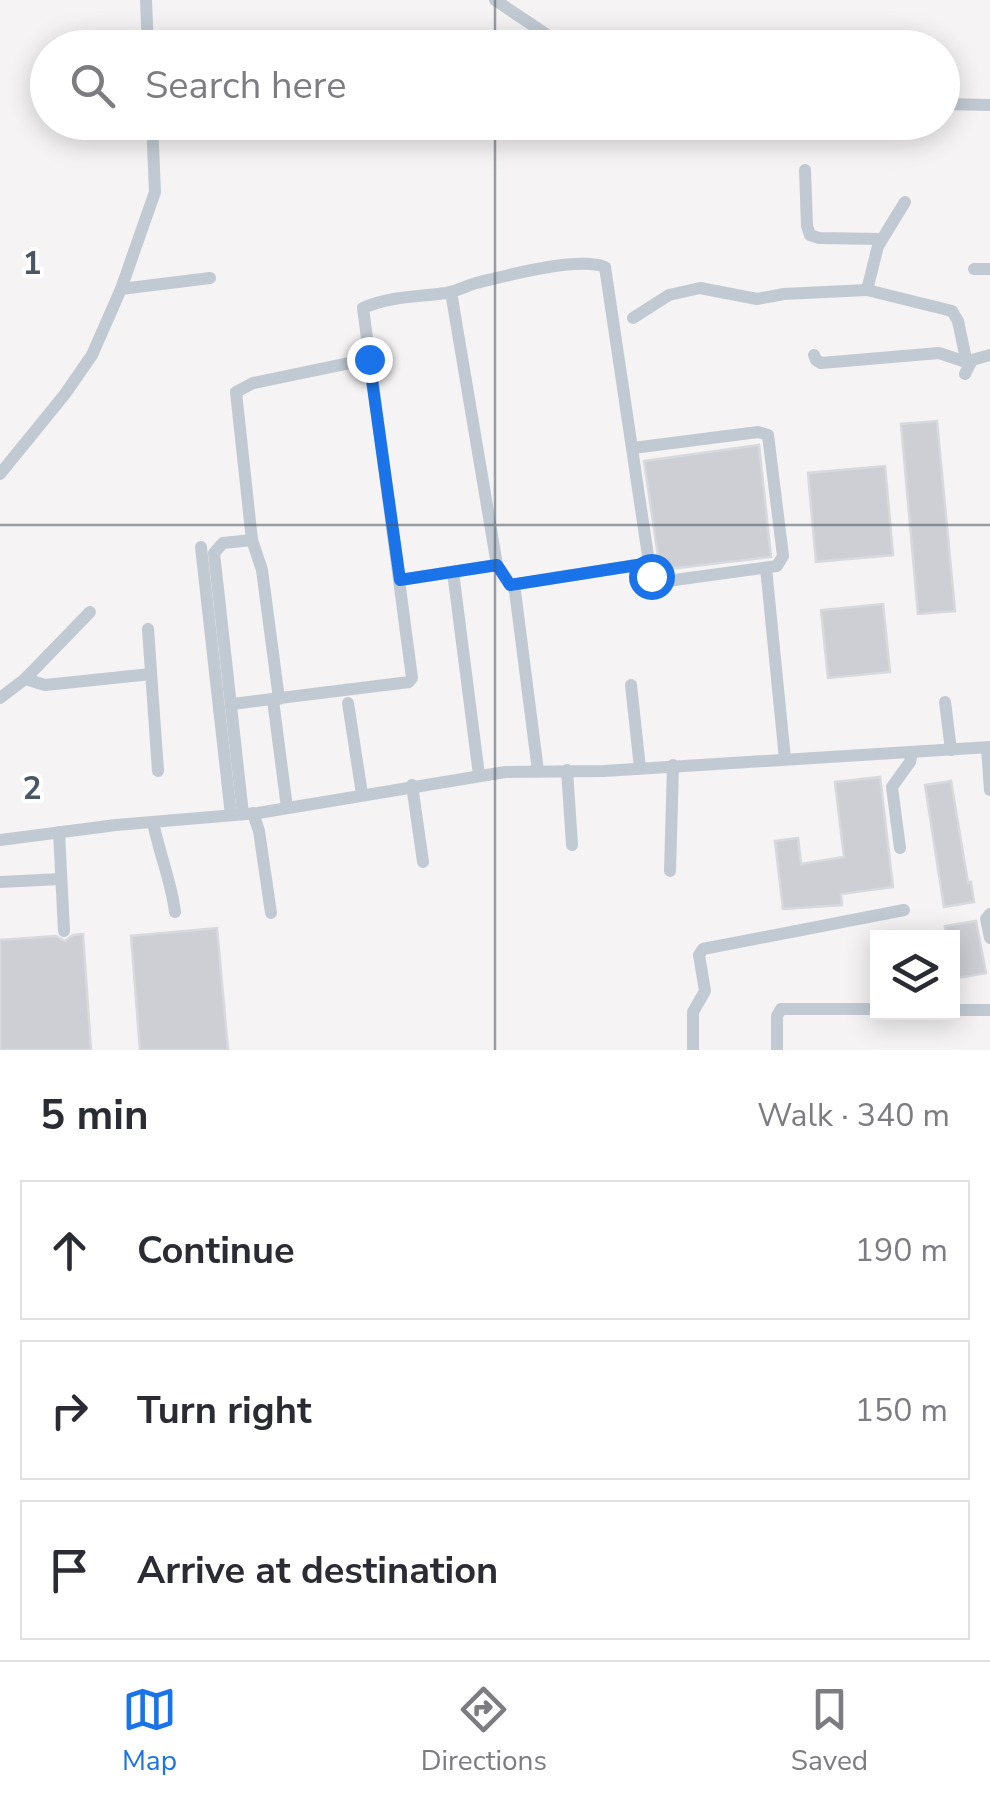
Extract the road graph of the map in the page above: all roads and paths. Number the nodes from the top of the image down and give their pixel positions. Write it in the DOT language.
graph roads {
  1 [pos="146,0"];
  2 [pos="495,0"];
  3 [pos="147,30"];
  4 [pos="540,30"];
  5 [pos="960,105"];
  6 [pos="990,106"];
  7 [pos="153,140"];
  8 [pos="805,170"];
  9 [pos="905,202"];
  10 [pos="881,239"];
  11 [pos="974,269"];
  12 [pos="990,269"];
  13 [pos="210,278"];
  14 [pos="121,289"];
  15 [pos="867,290"];
  16 [pos="451,292"];
  17 [pos="633,318"];
  18 [pos="814,355"];
  19 [pos="990,355"];
  20 [pos="369,359"];
  21 [pos="966,368"];
  22 [pos="633,448"];
  23 [pos="0,474"];
  24 [pos="252,540"];
  25 [pos="201,547"];
  26 [pos="650,563"];
  27 [pos="497,565"];
  28 [pos="766,568"];
  29 [pos="453,572"];
  30 [pos="400,580"];
  31 [pos="510,585"];
  32 [pos="90,612"];
  33 [pos="148,630"];
  34 [pos="151,674"];
  35 [pos="26,679"];
  36 [pos="631,684"];
  37 [pos="0,698"];
  38 [pos="276,699"];
  39 [pos="945,702"];
  40 [pos="348,703"];
  41 [pos="232,704"];
  42 [pos="988,748"];
  43 [pos="951,750"];
  44 [pos="912,752"];
  45 [pos="785,759"];
  46 [pos="672,765"];
  47 [pos="640,768"];
  48 [pos="567,770"];
  49 [pos="538,771"];
  50 [pos="158,772"];
  51 [pos="479,776"];
  52 [pos="412,786"];
  53 [pos="990,790"];
  54 [pos="362,794"];
  55 [pos="286,808"];
  56 [pos="242,814"];
  57 [pos="153,822"];
  58 [pos="59,832"];
  59 [pos="0,840"];
  60 [pos="572,845"];
  61 [pos="900,848"];
  62 [pos="424,862"];
  63 [pos="670,871"];
  64 [pos="61,879"];
  65 [pos="0,882"];
  66 [pos="904,910"];
  67 [pos="175,912"];
  68 [pos="271,912"];
  69 [pos="990,914"];
  70 [pos="64,931"];
  71 [pos="990,938"];
  72 [pos="870,1009"];
  73 [pos="960,1010"];
  74 [pos="990,1010"];
  75 [pos="692,1050"];
  76 [pos="777,1050"];
  1 -- 3 [label="street"];
  2 -- 4 [label="street"];
  5 -- 6 [label="street"];
  7 -- 14 [label="street"];
  8 -- 10 [label="street"];
  9 -- 10 [label="street"];
  10 -- 15 [label="street"];
  11 -- 12 [label="street"];
  13 -- 14 [label="street"];
  14 -- 23 [label="street"];
  15 -- 17 [label="street"];
  15 -- 21 [label="street"];
  16 -- 20 [label="street"];
  16 -- 22 [label="street"];
  16 -- 27 [label="street"];
  18 -- 21 [label="street"];
  19 -- 21 [label="street"];
  20 -- 24 [label="street"];
  20 -- 30 [label="street"];
  22 -- 26 [label="street"];
  22 -- 28 [label="street"];
  24 -- 38 [label="street"];
  24 -- 41 [label="street"];
  25 -- 56 [label="street"];
  26 -- 28 [label="street"];
  26 -- 31 [label="street"];
  27 -- 29 [label="street"];
  27 -- 31 [label="street"];
  28 -- 45 [label="street"];
  29 -- 30 [label="street"];
  29 -- 51 [label="street"];
  30 -- 38 [label="street"];
  31 -- 49 [label="street"];
  32 -- 35 [label="street"];
  33 -- 34 [label="street"];
  34 -- 35 [label="street"];
  34 -- 50 [label="street"];
  35 -- 37 [label="street"];
  36 -- 47 [label="street"];
  38 -- 41 [label="street"];
  38 -- 55 [label="street"];
  39 -- 43 [label="street"];
  40 -- 54 [label="street"];
  41 -- 56 [label="street"];
  42 -- 43 [label="street"];
  42 -- 53 [label="street"];
  43 -- 44 [label="street"];
  44 -- 45 [label="street"];
  44 -- 61 [label="street"];
  45 -- 46 [label="street"];
  46 -- 47 [label="street"];
  46 -- 63 [label="street"];
  47 -- 48 [label="street"];
  48 -- 49 [label="street"];
  48 -- 60 [label="street"];
  49 -- 51 [label="street"];
  51 -- 52 [label="street"];
  52 -- 54 [label="street"];
  52 -- 62 [label="street"];
  54 -- 55 [label="street"];
  55 -- 56 [label="street"];
  56 -- 57 [label="street"];
  56 -- 68 [label="street"];
  57 -- 58 [label="street"];
  57 -- 67 [label="street"];
  58 -- 59 [label="street"];
  58 -- 64 [label="street"];
  64 -- 65 [label="street"];
  64 -- 70 [label="street"];
  66 -- 75 [label="street"];
  69 -- 71 [label="street"];
  72 -- 76 [label="street"];
  73 -- 74 [label="street"];
}
